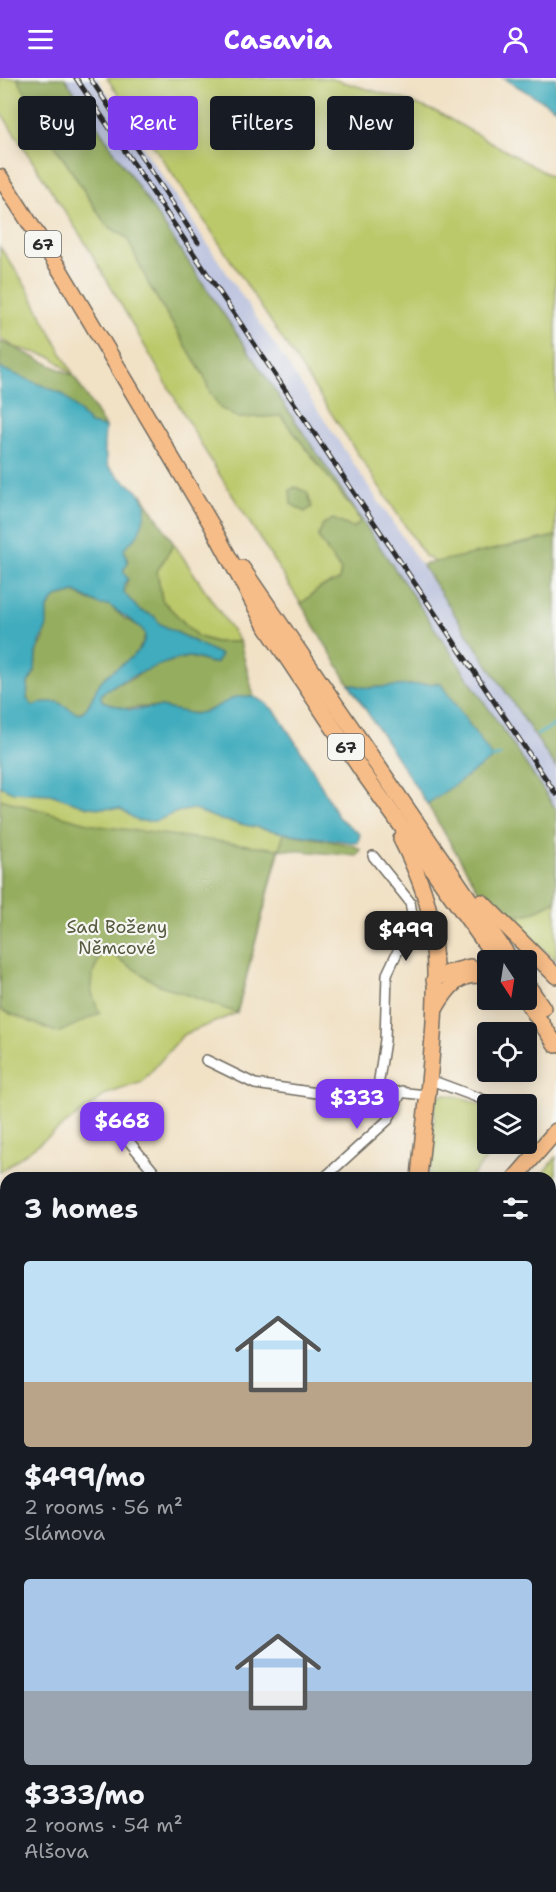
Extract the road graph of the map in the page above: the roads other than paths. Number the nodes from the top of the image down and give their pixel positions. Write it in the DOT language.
graph roads {
  1 [pos="0,177"];
  2 [pos="211,524"];
  3 [pos="362,771"];
  4 [pos="373,856"];
  5 [pos="450,867"];
  6 [pos="490,950"];
  7 [pos="504,950"];
  8 [pos="477,967"];
  9 [pos="477,975"];
  10 [pos="556,976"];
  11 [pos="434,981"];
  12 [pos="537,999"];
  13 [pos="532,1010"];
  14 [pos="434,1012"];
  15 [pos="556,1028"];
  16 [pos="556,1045"];
  17 [pos="206,1060"];
  18 [pos="428,1079"];
  19 [pos="402,1091"];
  20 [pos="377,1093"];
  21 [pos="426,1095"];
  22 [pos="477,1097"];
  23 [pos="105,1112"];
  24 [pos="556,1131"];
  25 [pos="154,1172"];
  26 [pos="331,1172"];
  27 [pos="420,1172"];
  28 [pos="519,1172"];
  1 -- 2 [label="main road, 67"];
  2 -- 3 [label="main road, 67"];
  2 -- 5 [label="main road, 67"];
  3 -- 6 [label="main road, 67"];
  3 -- 11 [label="main road"];
  4 -- 20 [label="street"];
  5 -- 7 [label="main road, 67"];
  5 -- 10 [label="main road"];
  8 -- 11 [label="main road"];
  9 -- 14 [label="main road"];
  11 -- 14 [label="main road"];
  12 -- 15 [label="main road"];
  13 -- 16 [label="main road"];
  14 -- 18 [label="main road"];
  17 -- 20 [label="street"];
  18 -- 21 [label="main road"];
  18 -- 22 [label="street"];
  19 -- 20 [label="street"];
  19 -- 21 [label="street"];
  19 -- 26 [label="street"];
  21 -- 27 [label="main road"];
  23 -- 25 [label="street"];
  24 -- 28 [label="main road"];
}
